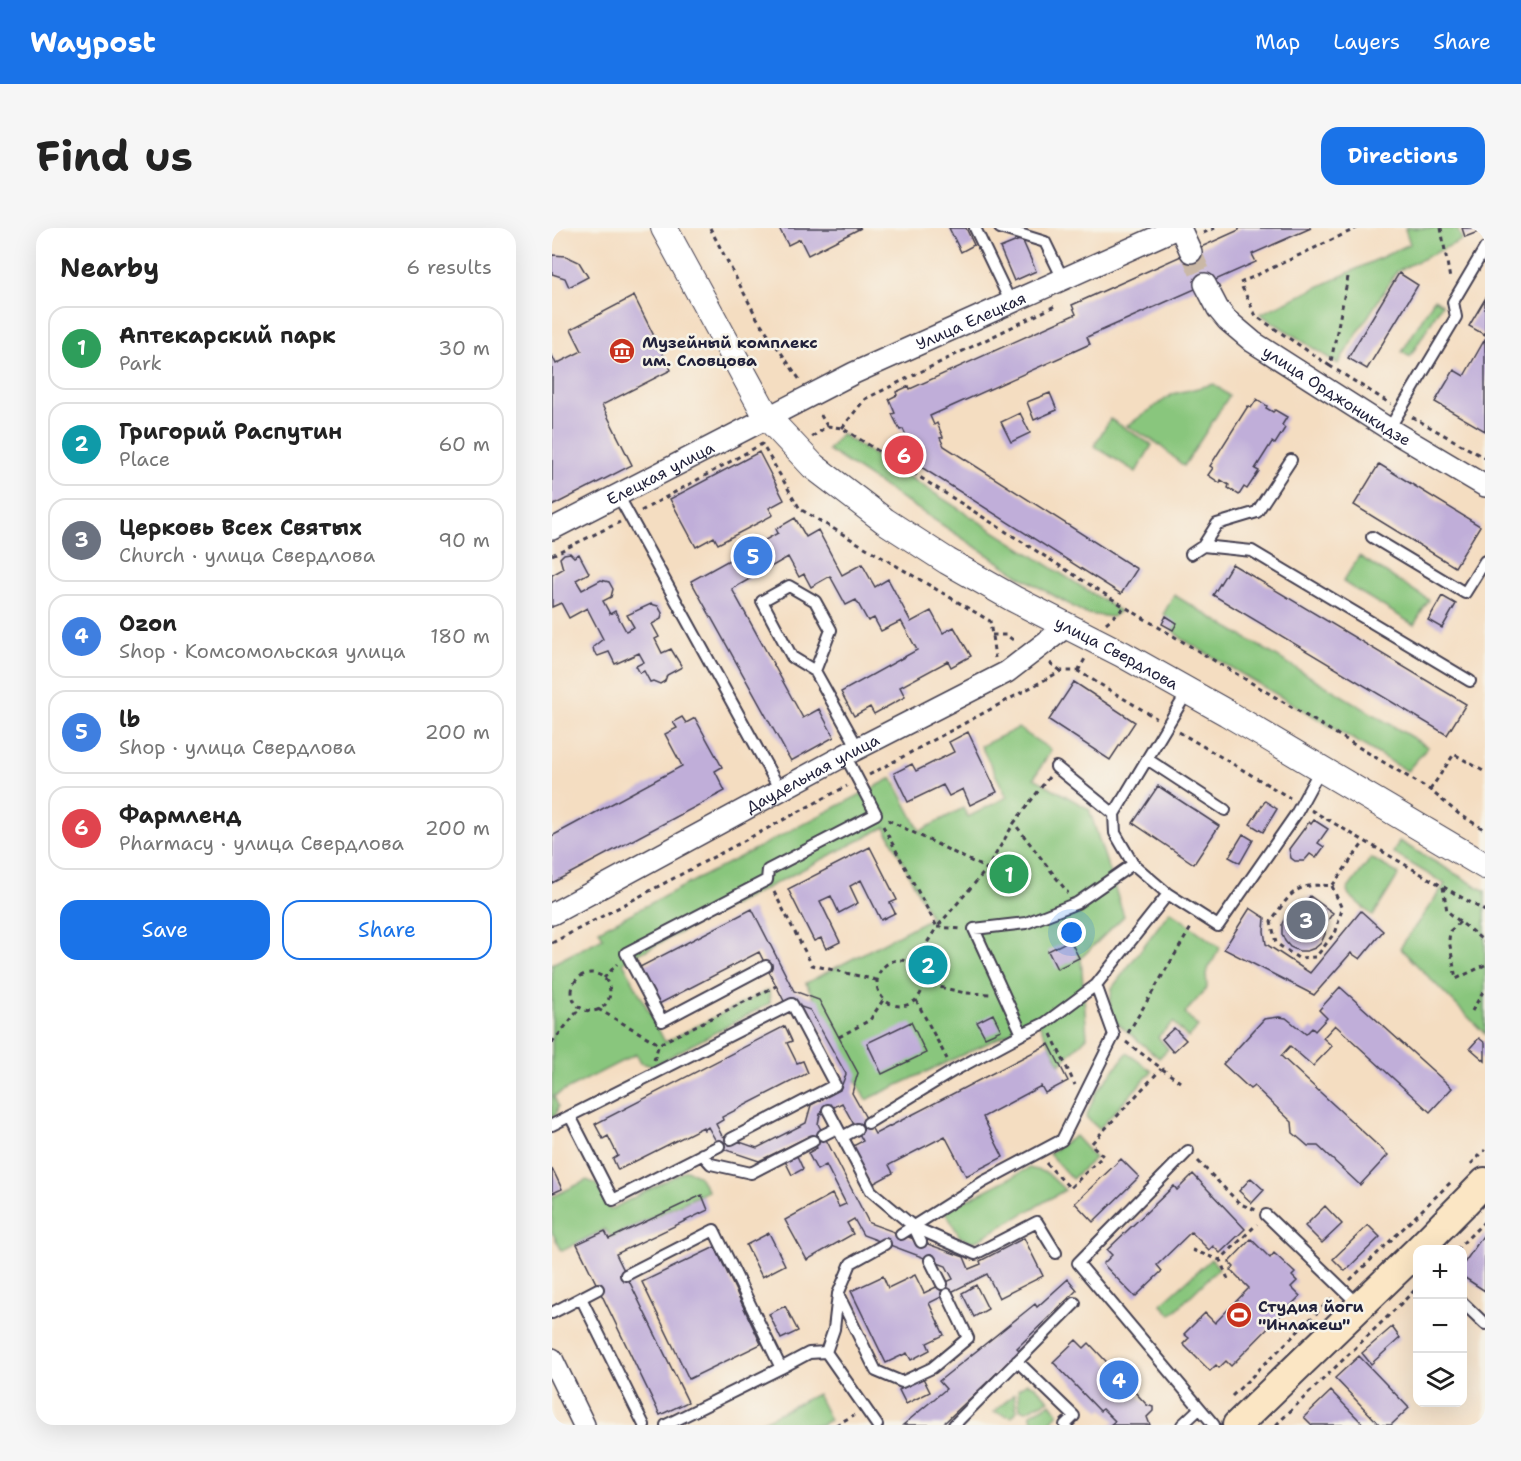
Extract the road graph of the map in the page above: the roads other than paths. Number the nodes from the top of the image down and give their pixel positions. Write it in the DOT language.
graph roads {
  1 [pos="664,228"];
  2 [pos="975,228"];
  3 [pos="1000,228"];
  4 [pos="1184,237"];
  5 [pos="1485,248"];
  6 [pos="1063,279"];
  7 [pos="1205,284"];
  8 [pos="1011,303"];
  9 [pos="767,417"];
  10 [pos="1389,429"];
  11 [pos="1291,460"];
  12 [pos="1485,486"];
  13 [pos="618,495"];
  14 [pos="552,530"];
  15 [pos="1372,537"];
  16 [pos="1203,546"];
  17 [pos="1191,554"];
  18 [pos="1485,561"];
  19 [pos="1067,626"];
  20 [pos="815,671"];
  21 [pos="1470,681"];
  22 [pos="1188,691"];
  23 [pos="852,751"];
  24 [pos="1148,759"];
  25 [pos="1056,767"];
  26 [pos="1321,768"];
  27 [pos="780,790"];
  28 [pos="1226,810"];
  29 [pos="1114,814"];
  30 [pos="1133,864"];
  31 [pos="1485,866"];
  32 [pos="1168,894"];
  33 [pos="552,914"];
  34 [pos="766,966"];
  35 [pos="1096,985"];
  36 [pos="1022,1034"];
  37 [pos="828,1110"];
  38 [pos="570,1116"];
  39 [pos="868,1123"];
  40 [pos="552,1125"];
  41 [pos="857,1129"];
  42 [pos="840,1132"];
  43 [pos="823,1136"];
  44 [pos="731,1139"];
  45 [pos="813,1141"];
  46 [pos="718,1146"];
  47 [pos="1188,1151"];
  48 [pos="702,1155"];
  49 [pos="1471,1174"];
  50 [pos="1266,1215"];
  51 [pos="914,1227"];
  52 [pos="901,1234"];
  53 [pos="921,1242"];
  54 [pos="885,1244"];
  55 [pos="1421,1245"];
  56 [pos="1056,1253"];
  57 [pos="1413,1253"];
  58 [pos="930,1260"];
  59 [pos="626,1275"];
  60 [pos="598,1289"];
  61 [pos="838,1294"];
  62 [pos="1350,1297"];
  63 [pos="581,1298"];
  64 [pos="1074,1303"];
  65 [pos="1467,1307"];
  66 [pos="552,1312"];
  67 [pos="1485,1324"];
  68 [pos="826,1352"];
  69 [pos="552,1359"];
  70 [pos="1017,1361"];
  71 [pos="781,1368"];
  72 [pos="1199,1409"];
  73 [pos="584,1425"];
  74 [pos="644,1425"];
  75 [pos="666,1425"];
  76 [pos="877,1425"];
  77 [pos="954,1425"];
  78 [pos="1065,1425"];
  79 [pos="1182,1425"];
  80 [pos="1214,1425"];
  81 [pos="1238,1425"];
  1 -- 9 [label="street"];
  2 -- 8 [label="lane"];
  3 -- 6 [label="lane"];
  4 -- 6 [label="street, Улица Елецкая"];
  5 -- 10 [label="lane"];
  6 -- 8 [label="street, Улица Елецкая"];
  7 -- 10 [label="street, улица Орджоникидзе"];
  8 -- 9 [label="street, Улица Елецкая"];
  9 -- 13 [label="street, Елецкая улица"];
  9 -- 19 [label="street, улица Свердлова"];
  10 -- 12 [label="street, улица Орджоникидзе"];
  11 -- 16 [label="lane"];
  13 -- 14 [label="street, Елецкая улица"];
  13 -- 27 [label="lane"];
  15 -- 18 [label="lane"];
  16 -- 17 [label="lane"];
  16 -- 21 [label="lane"];
  19 -- 22 [label="street, улица Свердлова"];
  19 -- 23 [label="street, Даудельная улица"];
  20 -- 20 [label="lane"];
  20 -- 23 [label="lane"];
  22 -- 24 [label="lane"];
  22 -- 26 [label="street, улица Свердлова"];
  23 -- 27 [label="street, Даудельная улица"];
  23 -- 34 [label="lane"];
  24 -- 28 [label="lane"];
  24 -- 29 [label="lane"];
  25 -- 29 [label="lane"];
  26 -- 31 [label="street, улица Свердлова"];
  26 -- 32 [label="lane"];
  27 -- 33 [label="street, Даудельная улица"];
  29 -- 30 [label="lane"];
  30 -- 32 [label="lane"];
  30 -- 36 [label="lane"];
  32 -- 35 [label="lane"];
  35 -- 36 [label="lane"];
  35 -- 51 [label="lane"];
  36 -- 39 [label="lane"];
  37 -- 42 [label="lane"];
  38 -- 40 [label="lane"];
  38 -- 44 [label="lane"];
  38 -- 48 [label="lane"];
  41 -- 42 [label="lane"];
  42 -- 43 [label="lane"];
  42 -- 51 [label="lane"];
  45 -- 48 [label="lane"];
  46 -- 48 [label="lane"];
  47 -- 72 [label="lane"];
  49 -- 55 [label="main road"];
  50 -- 62 [label="lane"];
  51 -- 52 [label="lane"];
  51 -- 53 [label="lane"];
  51 -- 56 [label="lane"];
  54 -- 61 [label="lane"];
  57 -- 62 [label="main road"];
  58 -- 61 [label="lane"];
  59 -- 71 [label="lane"];
  60 -- 63 [label="lane"];
  61 -- 68 [label="lane"];
  62 -- 81 [label="main road"];
  63 -- 66 [label="lane"];
  63 -- 74 [label="lane"];
  64 -- 70 [label="lane"];
  65 -- 67 [label="lane"];
  68 -- 71 [label="lane"];
  68 -- 76 [label="lane"];
  69 -- 73 [label="street"];
  70 -- 77 [label="lane"];
  70 -- 78 [label="lane"];
  71 -- 75 [label="lane"];
  72 -- 79 [label="lane"];
  72 -- 80 [label="lane"];
}
